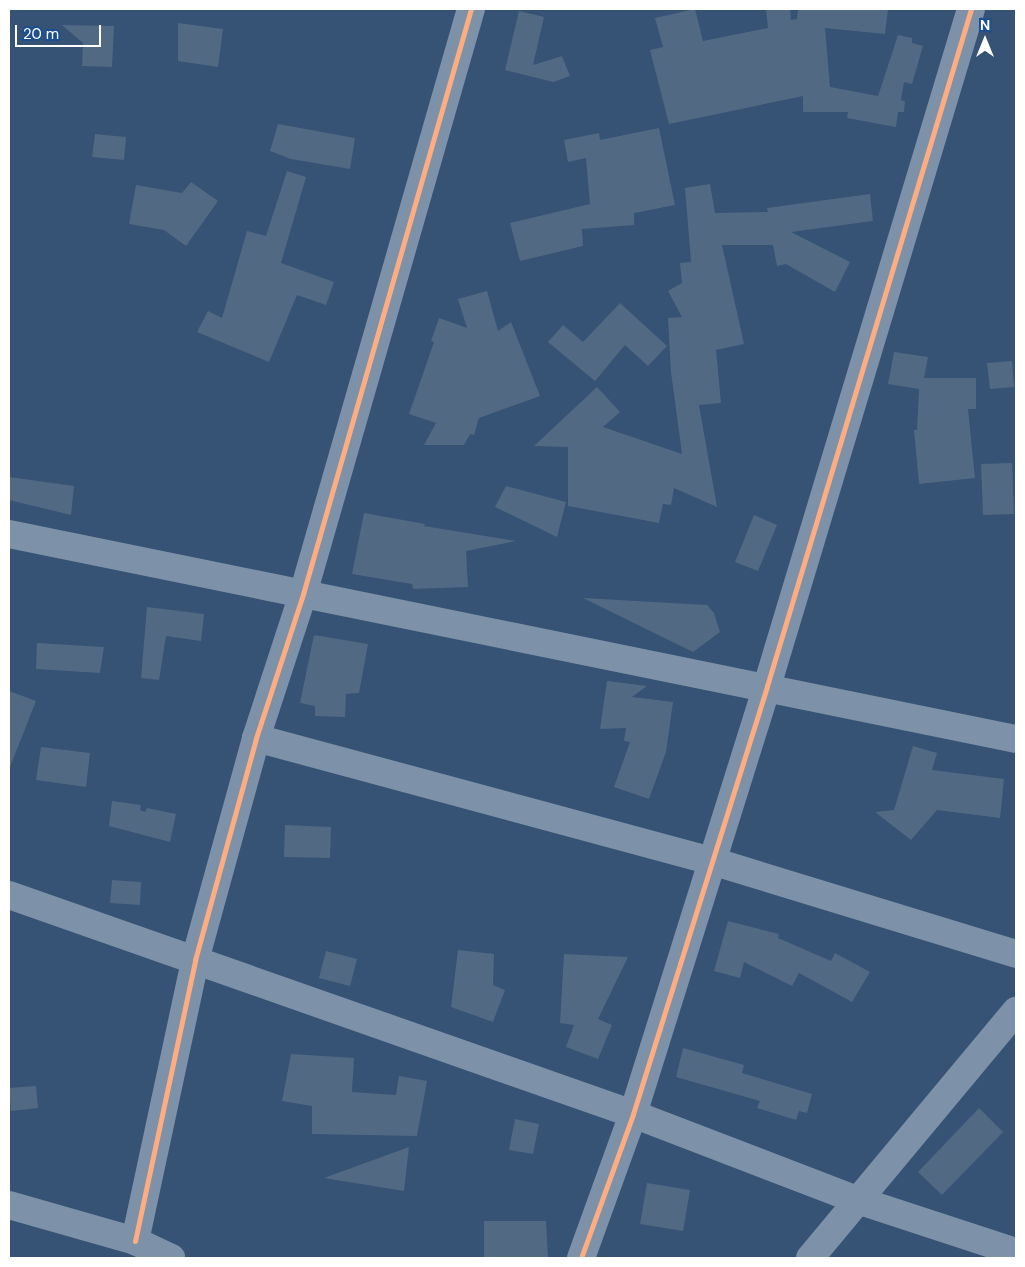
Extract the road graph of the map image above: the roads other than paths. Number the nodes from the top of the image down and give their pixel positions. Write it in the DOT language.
graph roads {
  1 [pos="471,9"];
  2 [pos="971,9"];
  3 [pos="9,534"];
  4 [pos="303,594"];
  5 [pos="767,686"];
  6 [pos="256,738"];
  7 [pos="1016,739"];
  8 [pos="712,861"];
  9 [pos="9,895"];
  10 [pos="1016,954"];
  11 [pos="195,960"];
  12 [pos="1016,1011"];
  13 [pos="632,1114"];
  14 [pos="857,1200"];
  15 [pos="9,1205"];
  16 [pos="135,1240"];
  17 [pos="1016,1252"];
  18 [pos="171,1258"];
  19 [pos="581,1258"];
  20 [pos="810,1258"];
  1 -- 4 [label="street"];
  2 -- 5 [label="street"];
  3 -- 4 [label="street"];
  4 -- 5 [label="street"];
  4 -- 6 [label="street"];
  5 -- 7 [label="street"];
  5 -- 8 [label="street"];
  6 -- 8 [label="street"];
  6 -- 11 [label="street"];
  8 -- 10 [label="street"];
  8 -- 13 [label="street"];
  9 -- 11 [label="street"];
  11 -- 13 [label="street"];
  11 -- 16 [label="street"];
  12 -- 14 [label="street"];
  13 -- 14 [label="street"];
  13 -- 19 [label="street"];
  14 -- 17 [label="street"];
  14 -- 20 [label="street"];
  15 -- 16 [label="street"];
  16 -- 18 [label="street"];
}
